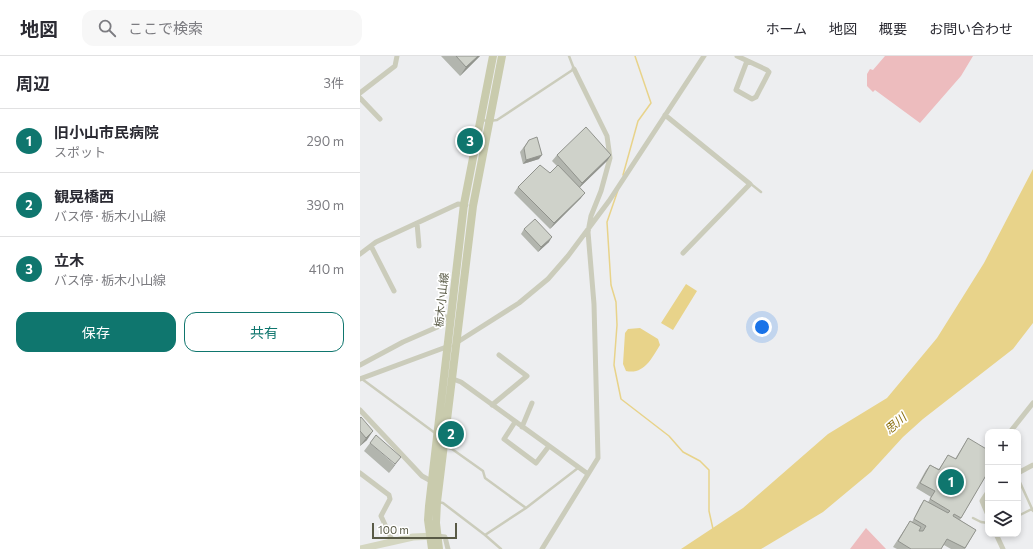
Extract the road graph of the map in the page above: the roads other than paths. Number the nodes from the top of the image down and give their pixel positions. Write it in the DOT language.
graph roads {
  1 [pos="397,56"];
  2 [pos="493,56"];
  3 [pos="502,56"];
  4 [pos="569,56"];
  5 [pos="704,56"];
  6 [pos="737,56"];
  7 [pos="747,61"];
  8 [pos="574,69"];
  9 [pos="360,93"];
  10 [pos="360,98"];
  11 [pos="666,115"];
  12 [pos="380,119"];
  13 [pos="481,120"];
  14 [pos="489,121"];
  15 [pos="750,184"];
  16 [pos="761,192"];
  17 [pos="464,204"];
  18 [pos="473,206"];
  19 [pos="417,223"];
  20 [pos="588,232"];
  21 [pos="371,246"];
  22 [pos="419,246"];
  23 [pos="683,253"];
  24 [pos="360,254"];
  25 [pos="394,291"];
  26 [pos="450,317"];
  27 [pos="457,342"];
  28 [pos="447,347"];
  29 [pos="498,355"];
  30 [pos="360,365"];
  31 [pos="361,379"];
  32 [pos="453,379"];
  33 [pos="532,403"];
  34 [pos="1033,403"];
  35 [pos="492,405"];
  36 [pos="360,410"];
  37 [pos="515,422"];
  38 [pos="522,427"];
  39 [pos="1012,429"];
  40 [pos="436,434"];
  41 [pos="444,446"];
  42 [pos="549,446"];
  43 [pos="1033,466"];
  44 [pos="579,468"];
  45 [pos="1021,472"];
  46 [pos="360,473"];
  47 [pos="588,474"];
  48 [pos="431,481"];
  49 [pos="1021,484"];
  50 [pos="985,496"];
  51 [pos="437,502"];
  52 [pos="526,508"];
  53 [pos="985,508"];
  54 [pos="1033,510"];
  55 [pos="1021,515"];
  56 [pos="973,518"];
  57 [pos="985,522"];
  58 [pos="485,535"];
  59 [pos="433,536"];
  60 [pos="997,537"];
  61 [pos="393,542"];
  62 [pos="382,546"];
  63 [pos="360,549"];
  64 [pos="432,549"];
  65 [pos="439,549"];
  66 [pos="448,549"];
  67 [pos="501,549"];
  68 [pos="542,549"];
  69 [pos="1003,549"];
  1 -- 9 [label="street"];
  2 -- 13 [label="main road, 栃木小山線"];
  3 -- 14 [label="main road, 栃木小山線"];
  4 -- 8 [label="lane"];
  5 -- 11 [label="street"];
  6 -- 7 [label="street"];
  7 -- 7 [label="street"];
  8 -- 14 [label="lane"];
  8 -- 20 [label="street"];
  10 -- 12 [label="street"];
  11 -- 15 [label="street"];
  11 -- 20 [label="street"];
  13 -- 14 [label="lane"];
  13 -- 17 [label="main road, 栃木小山線"];
  14 -- 18 [label="main road, 栃木小山線"];
  15 -- 16 [label="lane"];
  15 -- 23 [label="street"];
  17 -- 18 [label="street"];
  17 -- 19 [label="street"];
  17 -- 26 [label="main road, 栃木小山線"];
  18 -- 27 [label="main road, 栃木小山線"];
  19 -- 21 [label="street"];
  19 -- 22 [label="street"];
  20 -- 27 [label="street"];
  20 -- 47 [label="street"];
  21 -- 24 [label="street"];
  21 -- 25 [label="street"];
  26 -- 28 [label="main road, 栃木小山線"];
  26 -- 30 [label="street"];
  27 -- 28 [label="street"];
  27 -- 32 [label="main road, 栃木小山線"];
  28 -- 31 [label="street"];
  28 -- 40 [label="main road, 栃木小山線"];
  29 -- 35 [label="street"];
  31 -- 40 [label="lane"];
  32 -- 35 [label="street"];
  32 -- 41 [label="main road, 栃木小山線"];
  33 -- 38 [label="street"];
  34 -- 39 [label="street"];
  35 -- 37 [label="street"];
  36 -- 48 [label="street"];
  37 -- 38 [label="street"];
  37 -- 42 [label="street"];
  38 -- 42 [label="street"];
  40 -- 48 [label="main road, 栃木小山線"];
  41 -- 51 [label="main road, 栃木小山線"];
  41 -- 52 [label="lane"];
  42 -- 44 [label="street"];
  43 -- 45 [label="street"];
  44 -- 47 [label="street"];
  44 -- 52 [label="lane"];
  46 -- 61 [label="street"];
  47 -- 68 [label="street"];
  48 -- 59 [label="main road, 栃木小山線"];
  49 -- 54 [label="lane"];
  50 -- 53 [label="street"];
  51 -- 58 [label="lane"];
  51 -- 59 [label="main road, 栃木小山線"];
  52 -- 58 [label="lane"];
  54 -- 55 [label="lane"];
  56 -- 57 [label="lane"];
  58 -- 67 [label="lane"];
  59 -- 61 [label="main road"];
  59 -- 64 [label="main road, 栃木小山線"];
  59 -- 65 [label="main road, 栃木小山線"];
  59 -- 66 [label="street"];
  60 -- 69 [label="street"];
  61 -- 62 [label="main road"];
  62 -- 63 [label="main road"];
}
